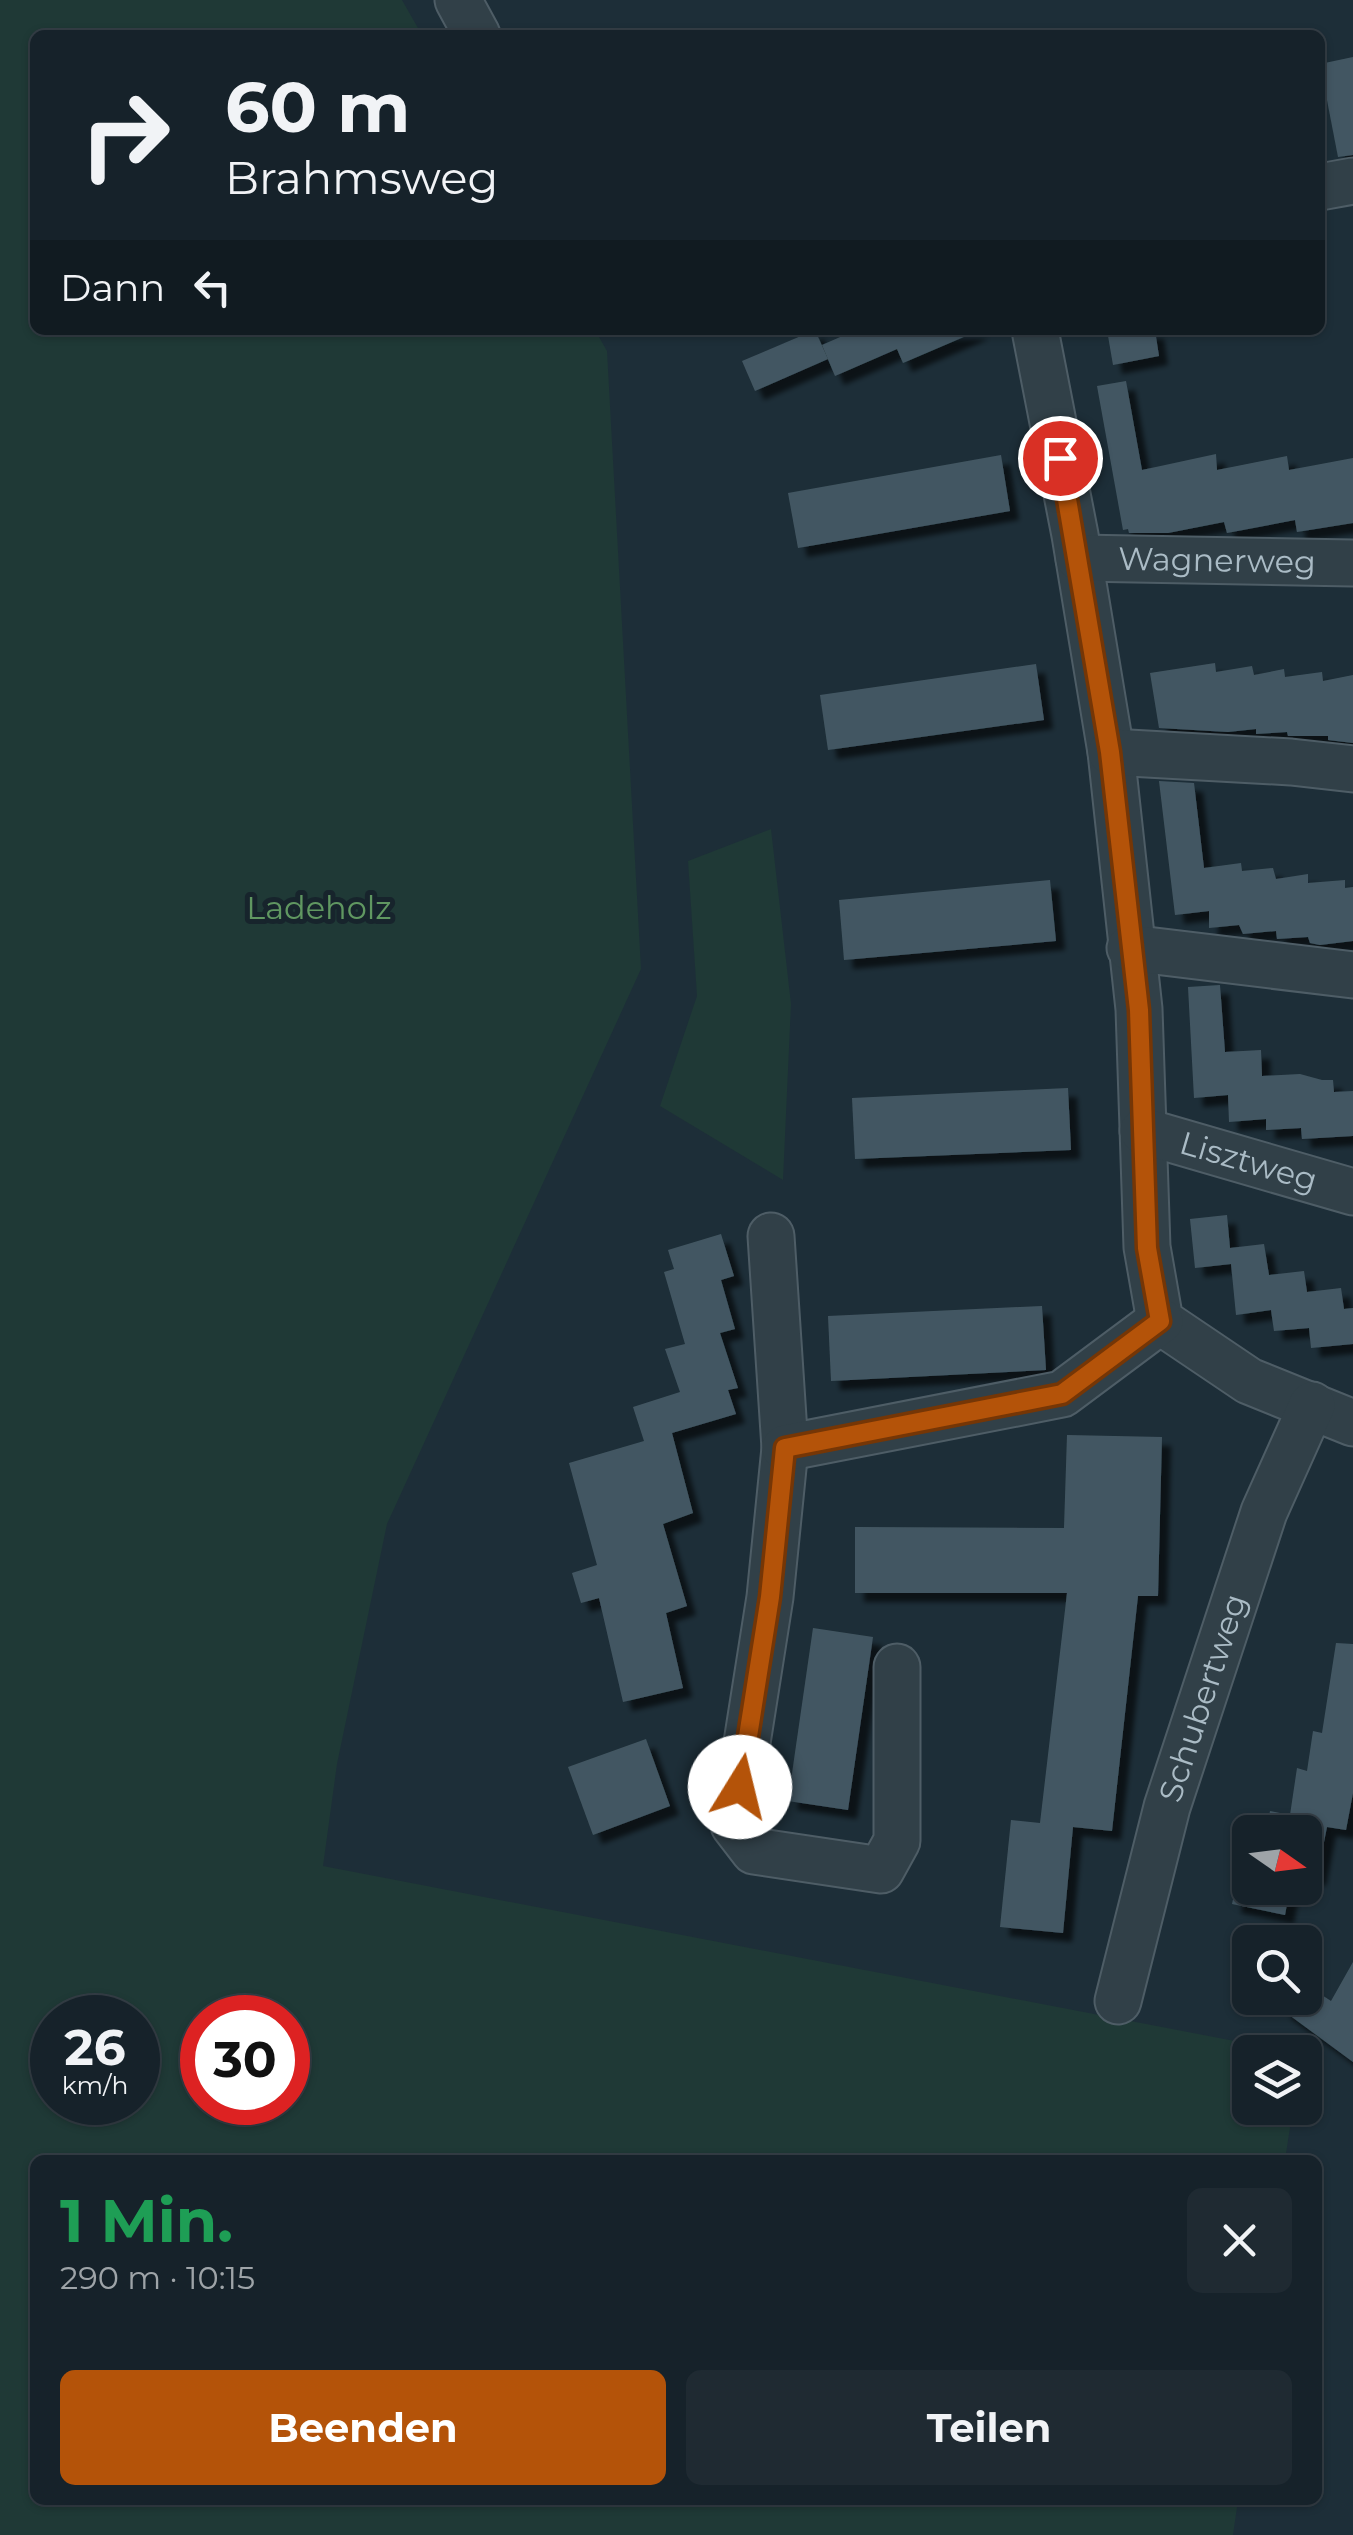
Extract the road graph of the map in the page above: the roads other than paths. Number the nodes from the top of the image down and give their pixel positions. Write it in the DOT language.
graph roads {
  1 [pos="458,0"];
  2 [pos="474,30"];
  3 [pos="1353,180"];
  4 [pos="1325,187"];
  5 [pos="1036,335"];
  6 [pos="1079,558"];
  7 [pos="1353,563"];
  8 [pos="1110,752"];
  9 [pos="1353,769"];
  10 [pos="1130,948"];
  11 [pos="1353,975"];
  12 [pos="1143,1132"];
  13 [pos="1353,1192"];
  14 [pos="772,1236"];
  15 [pos="1160,1321"];
  16 [pos="1312,1405"];
  17 [pos="1353,1424"];
  18 [pos="785,1448"];
  19 [pos="898,1666"];
  20 [pos="1118,2001"];
  1 -- 2 [label="street"];
  3 -- 4 [label="street"];
  5 -- 6 [label="street"];
  6 -- 7 [label="street, Wagnerweg"];
  6 -- 8 [label="street"];
  8 -- 9 [label="street"];
  8 -- 10 [label="street"];
  10 -- 11 [label="street"];
  10 -- 12 [label="street"];
  12 -- 13 [label="street, Lisztweg"];
  12 -- 15 [label="street"];
  14 -- 18 [label="street"];
  15 -- 16 [label="street"];
  15 -- 18 [label="street"];
  16 -- 17 [label="street"];
  16 -- 20 [label="street, Schubertweg"];
  18 -- 19 [label="street"];
}
